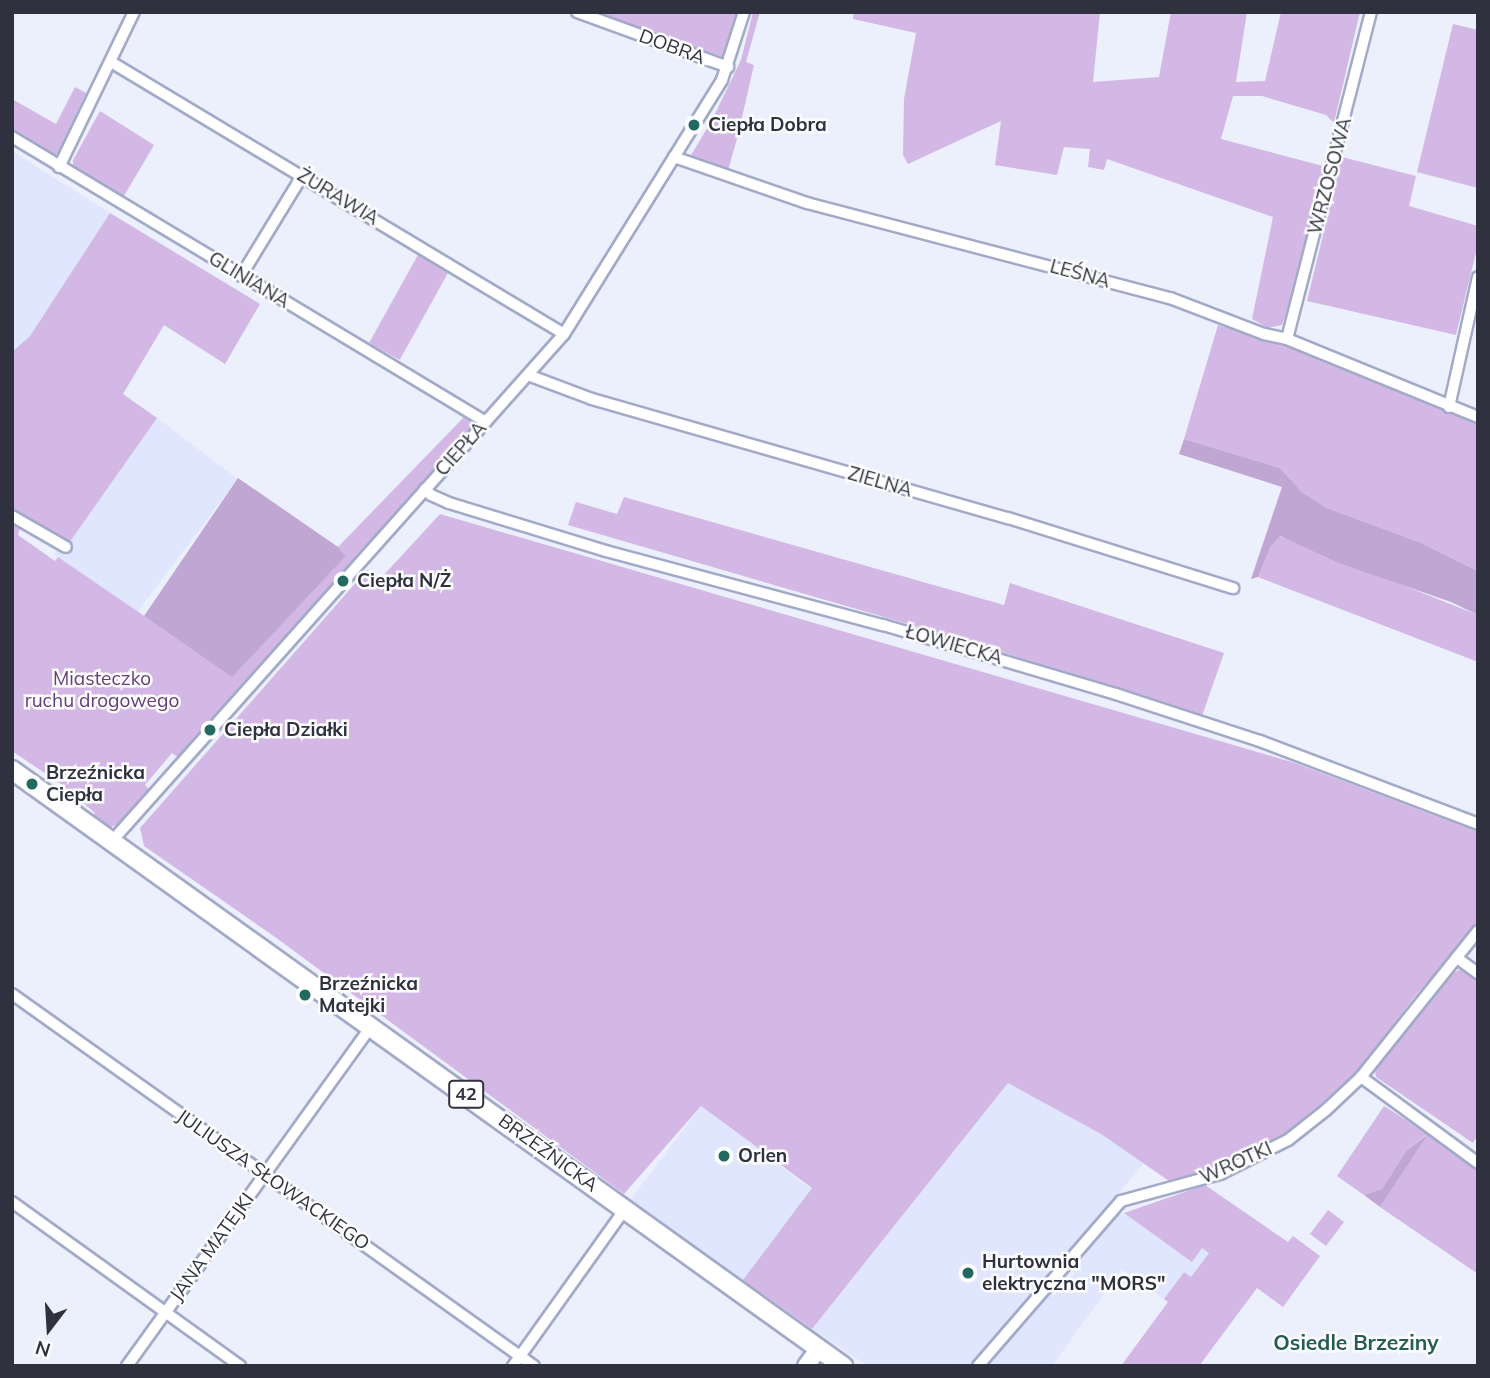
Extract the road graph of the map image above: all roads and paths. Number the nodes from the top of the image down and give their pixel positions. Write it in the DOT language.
graph roads {
  1 [pos="134,12"];
  2 [pos="578,12"];
  3 [pos="744,12"];
  4 [pos="1371,12"];
  5 [pos="111,62"];
  6 [pos="728,67"];
  7 [pos="12,137"];
  8 [pos="674,157"];
  9 [pos="59,167"];
  10 [pos="302,176"];
  11 [pos="241,275"];
  12 [pos="1478,277"];
  13 [pos="564,334"];
  14 [pos="1287,339"];
  15 [pos="528,375"];
  16 [pos="1449,407"];
  17 [pos="1478,417"];
  18 [pos="486,422"];
  19 [pos="425,489"];
  20 [pos="12,516"];
  21 [pos="66,547"];
  22 [pos="1233,588"];
  23 [pos="12,770"];
  24 [pos="1478,824"];
  25 [pos="112,841"];
  26 [pos="1478,931"];
  27 [pos="1457,958"];
  28 [pos="1478,972"];
  29 [pos="12,994"];
  30 [pos="371,1026"];
  31 [pos="1361,1077"];
  32 [pos="1478,1163"];
  33 [pos="264,1174"];
  34 [pos="12,1202"];
  35 [pos="625,1209"];
  36 [pos="165,1312"];
  37 [pos="819,1348"];
  38 [pos="520,1356"];
  39 [pos="127,1366"];
  40 [pos="240,1366"];
  41 [pos="513,1366"];
  42 [pos="534,1366"];
  43 [pos="806,1366"];
  44 [pos="843,1366"];
  45 [pos="978,1366"];
  1 -- 5 [label="street"];
  2 -- 6 [label="street, DOBRA"];
  3 -- 6 [label="street, CIEPŁA"];
  4 -- 14 [label="street, WRZOSOWA"];
  5 -- 9 [label="street"];
  5 -- 10 [label="street, ŻURAWIA"];
  6 -- 8 [label="street, CIEPŁA"];
  7 -- 9 [label="street, GLINIANA"];
  8 -- 13 [label="street, CIEPŁA"];
  8 -- 14 [label="street, LEŚNA"];
  9 -- 11 [label="street, GLINIANA"];
  10 -- 11 [label="street"];
  10 -- 13 [label="street, ŻURAWIA"];
  11 -- 18 [label="street, GLINIANA"];
  12 -- 16 [label="street"];
  13 -- 15 [label="street, CIEPŁA"];
  14 -- 16 [label="street, LEŚNA"];
  15 -- 18 [label="street, CIEPŁA"];
  15 -- 22 [label="street, ZIELNA"];
  16 -- 17 [label="street, LEŚNA"];
  18 -- 19 [label="street, CIEPŁA"];
  19 -- 24 [label="street, ŁOWIECKA"];
  19 -- 25 [label="street, CIEPŁA"];
  20 -- 21 [label="street"];
  23 -- 25 [label="main road, BRZEŹNICKA / 42"];
  25 -- 30 [label="main road, BRZEŹNICKA / 42"];
  26 -- 27 [label="street, WROTKI"];
  27 -- 28 [label="street"];
  27 -- 31 [label="street, WROTKI"];
  29 -- 33 [label="street, JULIUSZA SŁOWACKIEGO"];
  30 -- 33 [label="street, JANA MATEJKI"];
  30 -- 35 [label="main road, BRZEŹNICKA / 42"];
  31 -- 32 [label="street"];
  31 -- 45 [label="street, WROTKI"];
  33 -- 36 [label="street, JANA MATEJKI"];
  33 -- 38 [label="street, JULIUSZA SŁOWACKIEGO"];
  34 -- 36 [label="street"];
  35 -- 37 [label="main road, BRZEŹNICKA / 42"];
  35 -- 38 [label="street"];
  36 -- 39 [label="street, JANA MATEJKI"];
  36 -- 40 [label="street"];
  37 -- 43 [label="street"];
  37 -- 44 [label="main road, BRZEŹNICKA / 42"];
  38 -- 41 [label="street"];
  38 -- 42 [label="street, JULIUSZA SŁOWACKIEGO"];
}
